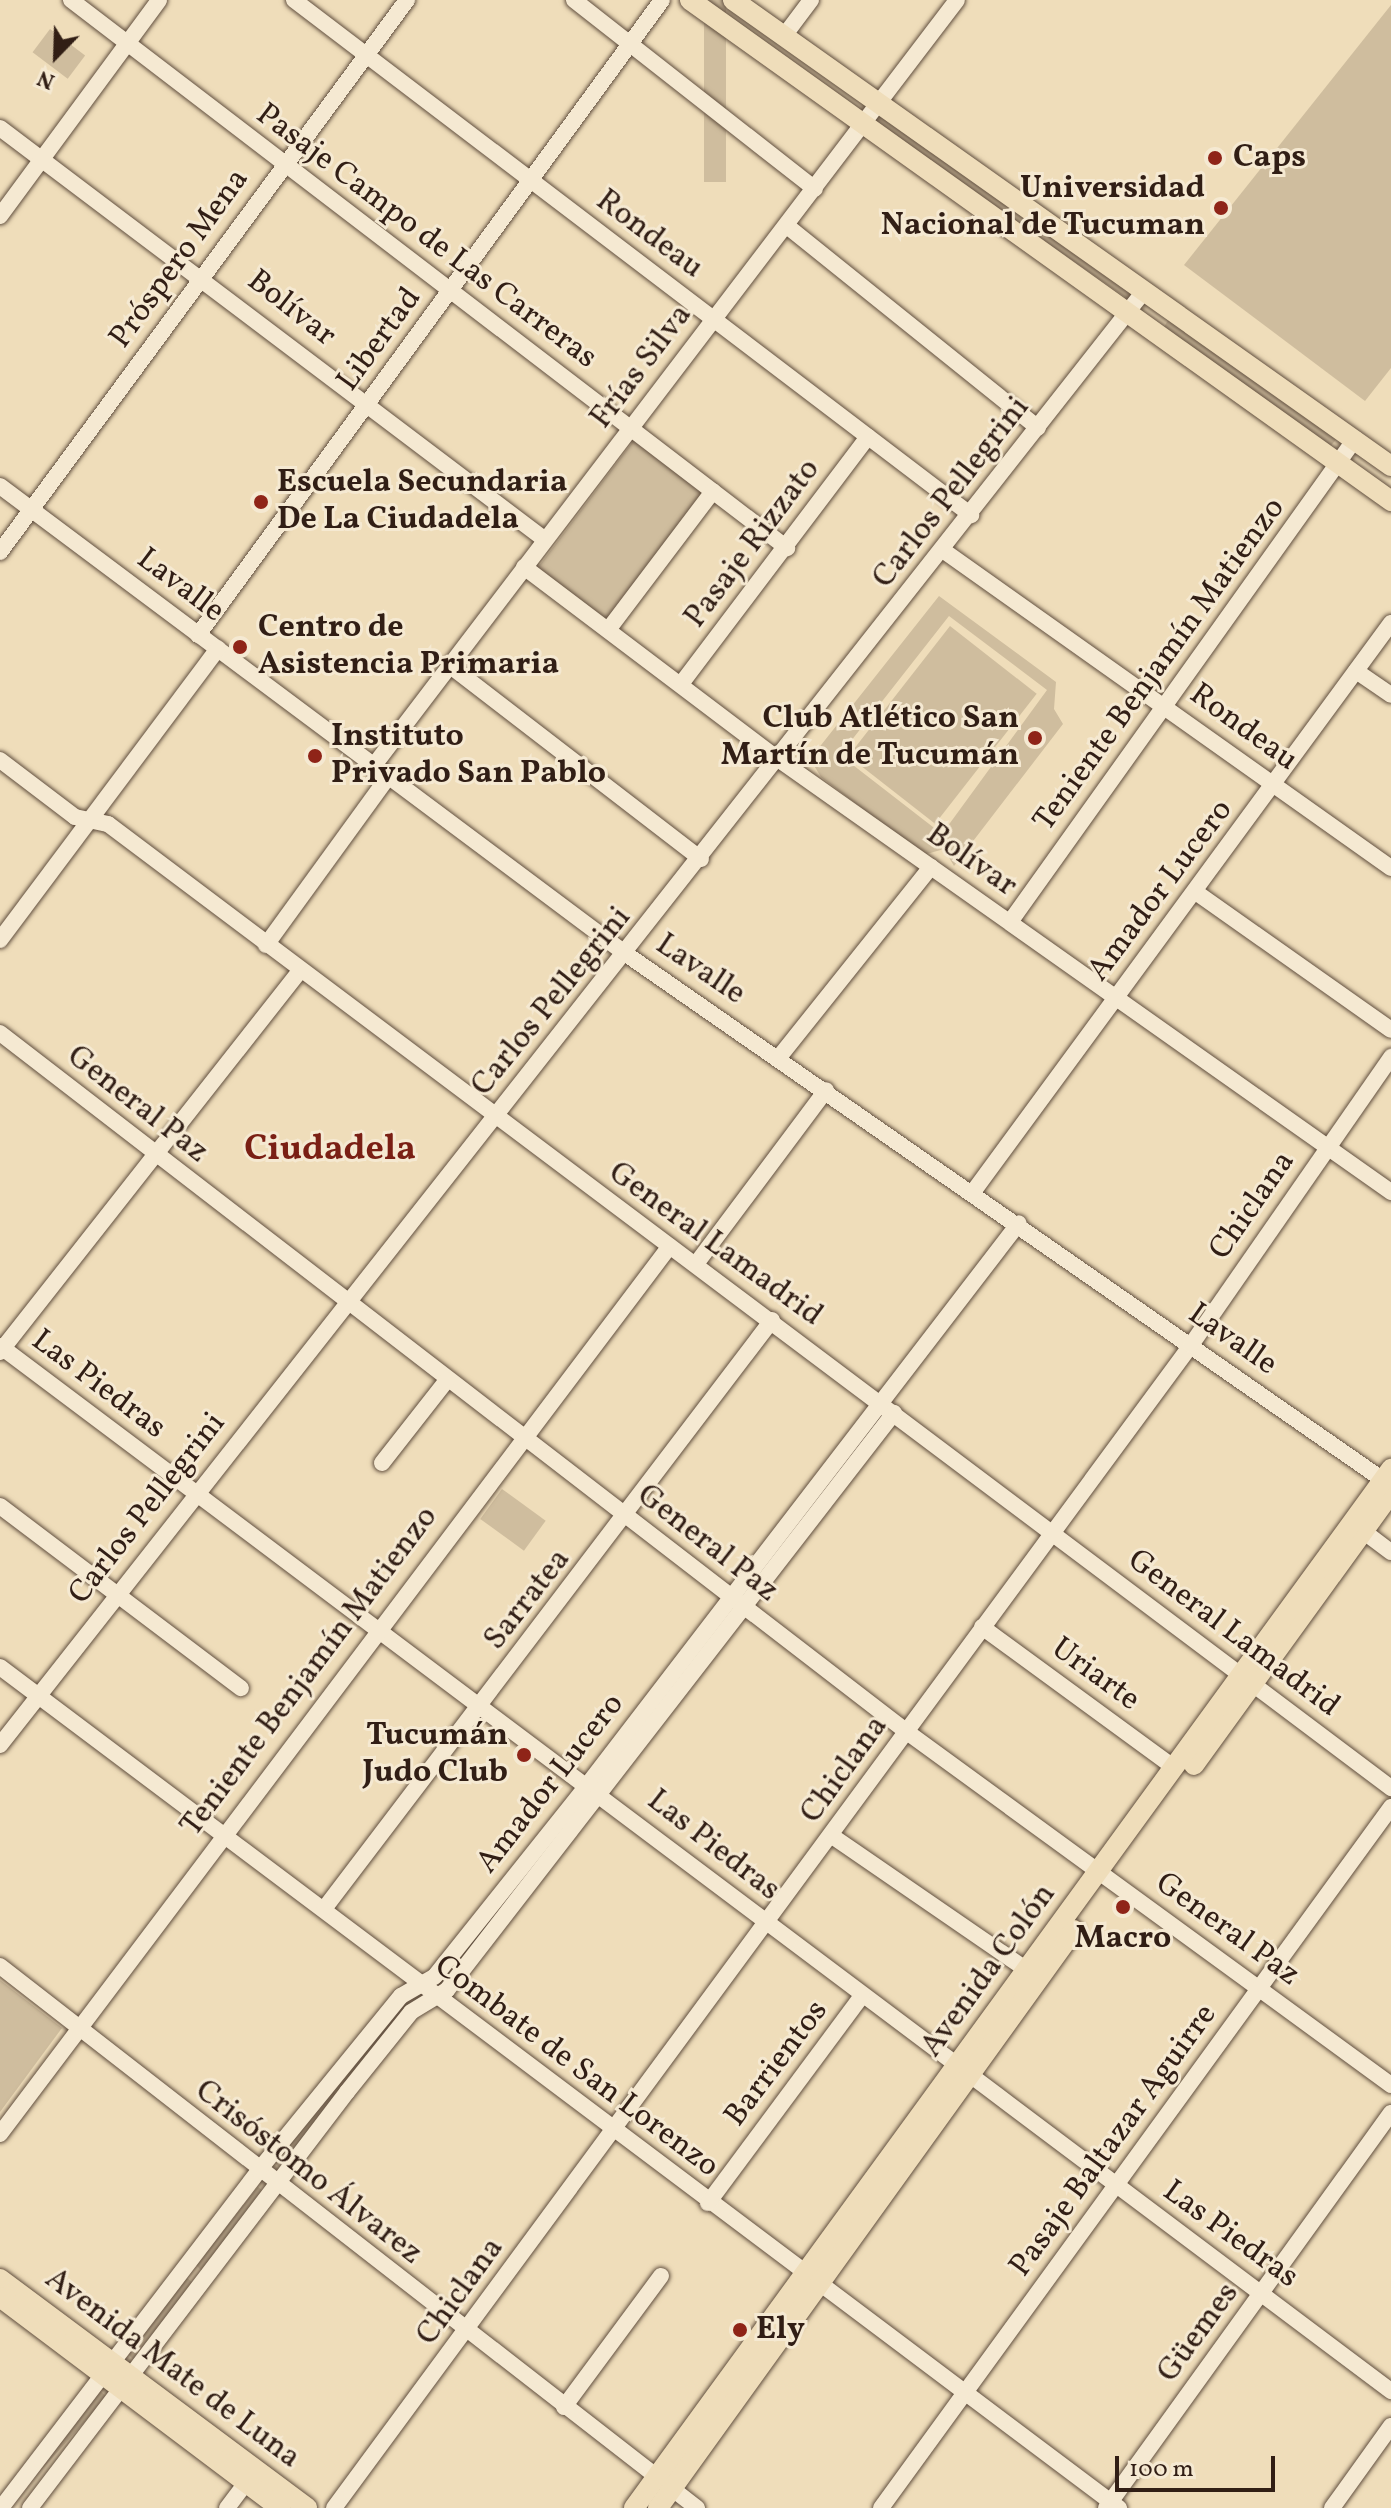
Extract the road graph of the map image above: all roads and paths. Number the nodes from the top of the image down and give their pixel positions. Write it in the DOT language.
graph roads {
  1 [pos="71,0"];
  2 [pos="159,0"];
  3 [pos="294,0"];
  4 [pos="407,0"];
  5 [pos="574,0"];
  6 [pos="662,0"];
  7 [pos="690,0"];
  8 [pos="733,0"];
  9 [pos="811,0"];
  10 [pos="957,0"];
  11 [pos="784,36"];
  12 [pos="629,43"];
  13 [pos="127,44"];
  14 [pos="365,56"];
  15 [pos="880,104"];
  16 [pos="864,124"];
  17 [pos="0,128"];
  18 [pos="42,159"];
  19 [pos="284,164"];
  20 [pos="529,179"];
  21 [pos="815,189"];
  22 [pos="0,216"];
  23 [pos="787,226"];
  24 [pos="203,275"];
  25 [pos="451,290"];
  26 [pos="1144,291"];
  27 [pos="1129,309"];
  28 [pos="713,319"];
  29 [pos="368,404"];
  30 [pos="1038,428"];
  31 [pos="630,429"];
  32 [pos="868,437"];
  33 [pos="1355,439"];
  34 [pos="1339,462"];
  35 [pos="1391,466"];
  36 [pos="0,486"];
  37 [pos="713,491"];
  38 [pos="1391,501"];
  39 [pos="32,509"];
  40 [pos="971,515"];
  41 [pos="544,539"];
  42 [pos="787,548"];
  43 [pos="944,551"];
  44 [pos="0,552"];
  45 [pos="524,567"];
  46 [pos="1391,623"];
  47 [pos="608,630"];
  48 [pos="198,635"];
  49 [pos="218,649"];
  50 [pos="449,665"];
  51 [pos="1356,671"];
  52 [pos="681,684"];
  53 [pos="1391,695"];
  54 [pos="1167,707"];
  55 [pos="778,759"];
  56 [pos="0,760"];
  57 [pos="372,768"];
  58 [pos="386,780"];
  59 [pos="1275,786"];
  60 [pos="92,820"];
  61 [pos="701,859"];
  62 [pos="931,867"];
  63 [pos="1391,868"];
  64 [pos="1197,893"];
  65 [pos="1010,922"];
  66 [pos="0,940"];
  67 [pos="266,945"];
  68 [pos="626,954"];
  69 [pos="299,972"];
  70 [pos="1117,996"];
  71 [pos="1391,1030"];
  72 [pos="0,1033"];
  73 [pos="780,1056"];
  74 [pos="1391,1057"];
  75 [pos="826,1090"];
  76 [pos="493,1120"];
  77 [pos="1328,1146"];
  78 [pos="155,1155"];
  79 [pos="973,1192"];
  80 [pos="1391,1192"];
  81 [pos="1019,1223"];
  82 [pos="670,1246"];
  83 [pos="696,1264"];
  84 [pos="346,1305"];
  85 [pos="772,1320"];
  86 [pos="1191,1345"];
  87 [pos="1,1348"];
  88 [pos="447,1380"];
  89 [pos="888,1408"];
  90 [pos="521,1437"];
  91 [pos="382,1463"];
  92 [pos="1388,1481"];
  93 [pos="195,1494"];
  94 [pos="0,1506"];
  95 [pos="627,1517"];
  96 [pos="1363,1531"];
  97 [pos="1050,1532"];
  98 [pos="1391,1552"];
  99 [pos="116,1595"];
  100 [pos="730,1598"];
  101 [pos="746,1611"];
  102 [pos="982,1627"];
  103 [pos="376,1632"];
  104 [pos="0,1667"];
  105 [pos="1247,1679"];
  106 [pos="241,1688"];
  107 [pos="39,1696"];
  108 [pos="481,1706"];
  109 [pos="907,1732"];
  110 [pos="0,1745"];
  111 [pos="1175,1768"];
  112 [pos="1391,1788"];
  113 [pos="594,1790"];
  114 [pos="1391,1807"];
  115 [pos="223,1835"];
  116 [pos="832,1836"];
  117 [pos="1105,1876"];
  118 [pos="324,1909"];
  119 [pos="768,1924"];
  120 [pos="0,1966"];
  121 [pos="1027,1970"];
  122 [pos="423,1985"];
  123 [pos="1260,1989"];
  124 [pos="862,1996"];
  125 [pos="440,1998"];
  126 [pos="80,2028"];
  127 [pos="962,2070"];
  128 [pos="332,2080"];
  129 [pos="1391,2085"];
  130 [pos="347,2092"];
  131 [pos="1391,2113"];
  132 [pos="612,2131"];
  133 [pos="0,2134"];
  134 [pos="259,2170"];
  135 [pos="276,2184"];
  136 [pos="1115,2186"];
  137 [pos="708,2203"];
  138 [pos="185,2266"];
  139 [pos="661,2276"];
  140 [pos="0,2279"];
  141 [pos="203,2280"];
  142 [pos="810,2281"];
  143 [pos="1263,2292"];
  144 [pos="0,2297"];
  145 [pos="467,2333"];
  146 [pos="106,2368"];
  147 [pos="125,2382"];
  148 [pos="1391,2391"];
  149 [pos="963,2396"];
  150 [pos="564,2407"];
  151 [pos="1391,2426"];
  152 [pos="34,2464"];
  153 [pos="52,2479"];
  154 [pos="246,2483"];
  155 [pos="664,2483"];
  156 [pos="1112,2506"];
  157 [pos="1,2508"];
  158 [pos="30,2508"];
  159 [pos="227,2508"];
  160 [pos="280,2508"];
  161 [pos="307,2508"];
  162 [pos="334,2508"];
  163 [pos="634,2508"];
  164 [pos="658,2508"];
  165 [pos="697,2508"];
  166 [pos="881,2508"];
  167 [pos="1332,2508"];
  1 -- 13 [label="street, Pasaje Campo de Las Carreras"];
  2 -- 13 [label="street"];
  3 -- 14 [label="street, Rondeau"];
  4 -- 14 [label="street, Próspero Mena"];
  5 -- 12 [label="street"];
  6 -- 12 [label="street, Libertad"];
  7 -- 16 [label="main road"];
  8 -- 11 [label="main road"];
  9 -- 11 [label="street"];
  10 -- 15 [label="street, Frías Silva"];
  11 -- 15 [label="main road"];
  12 -- 20 [label="street, Libertad"];
  12 -- 21 [label="street"];
  13 -- 18 [label="street"];
  13 -- 19 [label="street, Pasaje Campo de Las Carreras"];
  14 -- 19 [label="street, Próspero Mena"];
  14 -- 20 [label="street, Rondeau"];
  15 -- 16 [label="street, Frías Silva"];
  15 -- 26 [label="main road"];
  16 -- 21 [label="street, Frías Silva"];
  16 -- 27 [label="main road"];
  17 -- 18 [label="street, Bolívar"];
  18 -- 22 [label="street"];
  18 -- 24 [label="street, Bolívar"];
  19 -- 24 [label="street, Próspero Mena"];
  19 -- 25 [label="street, Pasaje Campo de Las Carreras"];
  20 -- 25 [label="street, Libertad"];
  20 -- 28 [label="street, Rondeau"];
  21 -- 23 [label="street, Frías Silva"];
  23 -- 28 [label="street, Frías Silva"];
  23 -- 30 [label="street"];
  24 -- 29 [label="street, Bolívar"];
  24 -- 39 [label="street, Próspero Mena"];
  25 -- 29 [label="street, Libertad"];
  25 -- 31 [label="street, Pasaje Campo de Las Carreras"];
  26 -- 27 [label="street, Carlos Pellegrini"];
  26 -- 33 [label="main road"];
  27 -- 30 [label="street, Carlos Pellegrini"];
  27 -- 34 [label="main road"];
  28 -- 31 [label="street, Frías Silva"];
  28 -- 32 [label="street, Rondeau"];
  29 -- 41 [label="street, Bolívar"];
  29 -- 48 [label="street, Libertad"];
  30 -- 40 [label="street, Carlos Pellegrini"];
  31 -- 37 [label="street, Pasaje Campo de Las Carreras"];
  31 -- 41 [label="street, Frías Silva"];
  32 -- 40 [label="street, Rondeau"];
  32 -- 42 [label="street, Pasaje Rizzato"];
  33 -- 34 [label="street, Teniente Benjamín Matienzo"];
  33 -- 35 [label="main road"];
  34 -- 38 [label="main road"];
  34 -- 54 [label="street, Teniente Benjamín Matienzo"];
  36 -- 39 [label="street, Lavalle"];
  37 -- 42 [label="street, Pasaje Campo de Las Carreras"];
  37 -- 47 [label="street"];
  39 -- 44 [label="street, Próspero Mena"];
  39 -- 48 [label="street, Lavalle"];
  40 -- 43 [label="street, Carlos Pellegrini"];
  41 -- 45 [label="street, Frías Silva"];
  42 -- 52 [label="street, Pasaje Rizzato"];
  43 -- 54 [label="street, Rondeau"];
  43 -- 55 [label="street, Carlos Pellegrini"];
  45 -- 47 [label="street, Bolívar"];
  45 -- 50 [label="street, Frías Silva"];
  46 -- 51 [label="street, Amador Lucero"];
  47 -- 52 [label="street, Bolívar"];
  48 -- 49 [label="street, Lavalle"];
  49 -- 57 [label="street, Lavalle"];
  49 -- 60 [label="street"];
  50 -- 57 [label="street, Frías Silva"];
  50 -- 61 [label="street"];
  51 -- 53 [label="street"];
  51 -- 59 [label="street, Amador Lucero"];
  52 -- 55 [label="street, Bolívar"];
  54 -- 59 [label="street, Rondeau"];
  54 -- 65 [label="street, Teniente Benjamín Matienzo"];
  55 -- 61 [label="street, Carlos Pellegrini"];
  55 -- 62 [label="street, Bolívar"];
  56 -- 60 [label="street, General Lamadrid"];
  57 -- 58 [label="street, Lavalle"];
  58 -- 67 [label="street"];
  58 -- 68 [label="street, Lavalle"];
  59 -- 63 [label="street, Rondeau"];
  59 -- 64 [label="street, Amador Lucero"];
  60 -- 66 [label="street"];
  60 -- 67 [label="street, General Lamadrid"];
  61 -- 68 [label="street, Carlos Pellegrini"];
  62 -- 65 [label="street, Bolívar"];
  62 -- 73 [label="street"];
  64 -- 70 [label="street, Amador Lucero"];
  64 -- 71 [label="street"];
  65 -- 70 [label="street, Bolívar"];
  67 -- 69 [label="street, General Lamadrid"];
  68 -- 73 [label="street, Lavalle"];
  68 -- 76 [label="street, Carlos Pellegrini"];
  69 -- 76 [label="street, General Lamadrid"];
  69 -- 78 [label="street"];
  70 -- 77 [label="street, Bolívar"];
  70 -- 79 [label="street, Amador Lucero"];
  72 -- 78 [label="street, General Paz"];
  73 -- 75 [label="street, Lavalle"];
  74 -- 77 [label="street, Chiclana"];
  75 -- 79 [label="street, Lavalle"];
  75 -- 83 [label="street"];
  76 -- 82 [label="street, General Lamadrid"];
  76 -- 84 [label="street, Carlos Pellegrini"];
  77 -- 80 [label="street, Bolívar"];
  77 -- 86 [label="street, Chiclana"];
  78 -- 84 [label="street, General Paz"];
  78 -- 87 [label="street"];
  79 -- 81 [label="street, Lavalle"];
  81 -- 86 [label="street, Lavalle"];
  81 -- 89 [label="street, Amador Lucero"];
  82 -- 83 [label="street, General Lamadrid"];
  82 -- 90 [label="street, Teniente Benjamín Matienzo"];
  83 -- 85 [label="street, General Lamadrid"];
  84 -- 88 [label="street, General Paz"];
  84 -- 93 [label="street, Carlos Pellegrini"];
  85 -- 89 [label="street, General Lamadrid"];
  85 -- 95 [label="street, Sarratea"];
  86 -- 92 [label="street, Lavalle"];
  86 -- 97 [label="street, Chiclana"];
  87 -- 93 [label="street, Las Piedras"];
  88 -- 90 [label="street, General Paz"];
  88 -- 91 [label="street"];
  89 -- 97 [label="street, General Lamadrid"];
  89 -- 100 [label="street, Amador Lucero"];
  89 -- 101 [label="street, Amador Lucero"];
  90 -- 95 [label="street, General Paz"];
  90 -- 103 [label="street, Teniente Benjamín Matienzo"];
  92 -- 96 [label="main road, Avenida Colón"];
  92 -- 105 [label="main road, Avenida Colón"];
  93 -- 99 [label="street, Carlos Pellegrini"];
  93 -- 103 [label="street, Las Piedras"];
  94 -- 99 [label="street"];
  95 -- 100 [label="street, General Paz"];
  95 -- 108 [label="street, Sarratea"];
  96 -- 98 [label="street"];
  96 -- 105 [label="main road, Avenida Colón"];
  97 -- 102 [label="street, Chiclana"];
  97 -- 105 [label="street, General Lamadrid"];
  99 -- 106 [label="street"];
  99 -- 107 [label="street, Carlos Pellegrini"];
  100 -- 101 [label="street, General Paz"];
  100 -- 113 [label="street, Amador Lucero"];
  101 -- 109 [label="street, General Paz"];
  101 -- 113 [label="street, Amador Lucero"];
  102 -- 109 [label="street, Chiclana"];
  102 -- 111 [label="street, Uriarte"];
  103 -- 108 [label="street, Las Piedras"];
  103 -- 115 [label="street, Teniente Benjamín Matienzo"];
  104 -- 107 [label="street, Combate de San Lorenzo"];
  105 -- 111 [label="main road, Avenida Colón"];
  105 -- 112 [label="street, General Lamadrid"];
  105 -- 117 [label="main road, Avenida Colón"];
  107 -- 110 [label="street, Carlos Pellegrini"];
  107 -- 115 [label="street, Combate de San Lorenzo"];
  108 -- 113 [label="street, Las Piedras"];
  108 -- 118 [label="street, Sarratea"];
  109 -- 116 [label="street, Chiclana"];
  109 -- 117 [label="street, General Paz"];
  111 -- 117 [label="main road, Avenida Colón"];
  113 -- 119 [label="street, Las Piedras"];
  113 -- 122 [label="street, Amador Lucero"];
  113 -- 125 [label="street, Amador Lucero"];
  114 -- 123 [label="street, Pasaje Baltazar Aguirre"];
  115 -- 118 [label="street, Combate de San Lorenzo"];
  115 -- 126 [label="street, Teniente Benjamín Matienzo"];
  116 -- 119 [label="street, Chiclana"];
  116 -- 121 [label="street"];
  117 -- 121 [label="main road, Avenida Colón"];
  117 -- 123 [label="street, General Paz"];
  117 -- 127 [label="main road, Avenida Colón"];
  118 -- 122 [label="street, Combate de San Lorenzo"];
  119 -- 124 [label="street, Las Piedras"];
  119 -- 132 [label="street, Chiclana"];
  120 -- 126 [label="street, Crisóstomo Álvarez"];
  121 -- 127 [label="main road, Avenida Colón"];
  122 -- 125 [label="street, Combate de San Lorenzo"];
  122 -- 128 [label="street, Amador Lucero"];
  123 -- 129 [label="street, General Paz"];
  123 -- 136 [label="street, Pasaje Baltazar Aguirre"];
  124 -- 127 [label="street, Las Piedras"];
  124 -- 137 [label="street, Barrientos"];
  125 -- 130 [label="street, Amador Lucero"];
  125 -- 132 [label="street, Combate de San Lorenzo"];
  126 -- 133 [label="street, Teniente Benjamín Matienzo"];
  126 -- 134 [label="street, Crisóstomo Álvarez"];
  127 -- 136 [label="street, Las Piedras"];
  127 -- 142 [label="main road, Avenida Colón"];
  128 -- 130 [label="street"];
  128 -- 134 [label="street, Amador Lucero"];
  130 -- 135 [label="street, Amador Lucero"];
  131 -- 143 [label="street, Güemes"];
  132 -- 137 [label="street, Combate de San Lorenzo"];
  132 -- 145 [label="street, Chiclana"];
  134 -- 135 [label="street, Crisóstomo Álvarez"];
  134 -- 138 [label="street, Amador Lucero"];
  135 -- 141 [label="street, Amador Lucero"];
  135 -- 145 [label="street, Crisóstomo Álvarez"];
  136 -- 143 [label="street, Las Piedras"];
  136 -- 149 [label="street, Pasaje Baltazar Aguirre"];
  137 -- 142 [label="street, Combate de San Lorenzo"];
  138 -- 141 [label="street"];
  138 -- 146 [label="street, Amador Lucero"];
  139 -- 150 [label="street"];
  140 -- 146 [label="main road, Avenida Mate de Luna"];
  141 -- 147 [label="street, Amador Lucero"];
  142 -- 149 [label="street, Combate de San Lorenzo"];
  142 -- 155 [label="main road, Avenida Colón"];
  143 -- 148 [label="street, Las Piedras"];
  143 -- 156 [label="street, Güemes"];
  144 -- 146 [label="main road, Avenida Mate de Luna"];
  145 -- 150 [label="street, Crisóstomo Álvarez"];
  145 -- 162 [label="street, Chiclana"];
  146 -- 147 [label="main road, Avenida Mate de Luna"];
  146 -- 152 [label="street, Amador Lucero"];
  147 -- 153 [label="street, Amador Lucero"];
  147 -- 154 [label="main road, Avenida Mate de Luna"];
  147 -- 161 [label="main road, Avenida Mate de Luna"];
  149 -- 156 [label="street, Combate de San Lorenzo"];
  149 -- 166 [label="street, Pasaje Baltazar Aguirre"];
  150 -- 155 [label="street, Crisóstomo Álvarez"];
  151 -- 167 [label="street"];
  152 -- 153 [label="street"];
  152 -- 157 [label="street, Amador Lucero"];
  153 -- 158 [label="street, Amador Lucero"];
  154 -- 159 [label="street"];
  154 -- 160 [label="main road, Avenida Mate de Luna"];
  155 -- 163 [label="main road, Avenida Colón"];
  155 -- 164 [label="main road, Avenida Colón"];
  155 -- 165 [label="street, Crisóstomo Álvarez"];
}
